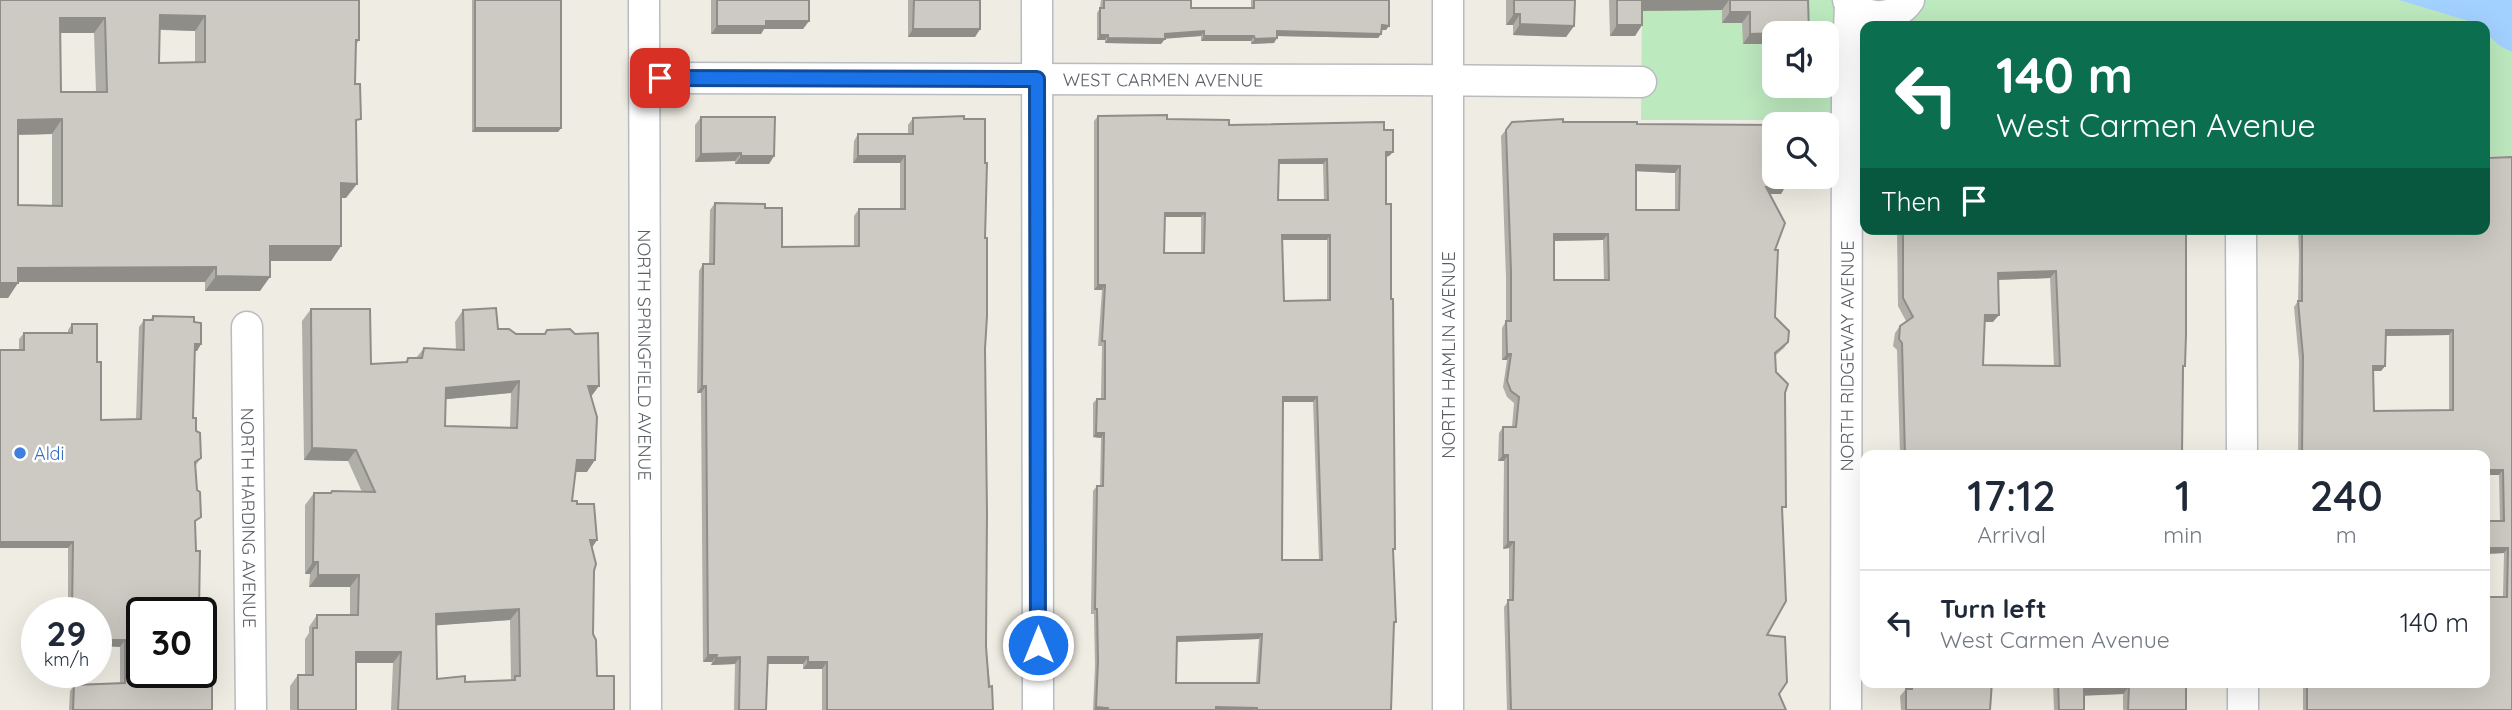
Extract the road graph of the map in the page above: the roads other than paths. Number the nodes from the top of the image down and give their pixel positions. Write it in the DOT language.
graph roads {
  1 [pos="644,0"];
  2 [pos="1037,0"];
  3 [pos="1448,0"];
  4 [pos="1909,0"];
  5 [pos="1849,2"];
  6 [pos="645,78"];
  7 [pos="1037,79"];
  8 [pos="1447,80"];
  9 [pos="1641,82"];
  10 [pos="2241,235"];
  11 [pos="247,327"];
  12 [pos="2242,450"];
  13 [pos="2243,688"];
  14 [pos="251,710"];
  15 [pos="646,710"];
  16 [pos="1038,710"];
  17 [pos="1448,710"];
  18 [pos="1846,710"];
  19 [pos="2243,710"];
  1 -- 6 [label="street, NORTH SPRINGFIELD AVENUE"];
  2 -- 7 [label="street"];
  3 -- 8 [label="street, NORTH HAMLIN AVENUE"];
  4 -- 5 [label="street, NORTH RIDGEWAY AVENUE"];
  5 -- 18 [label="street, NORTH RIDGEWAY AVENUE"];
  6 -- 7 [label="street, WEST CARMEN AVENUE"];
  6 -- 15 [label="street, NORTH SPRINGFIELD AVENUE"];
  7 -- 8 [label="street, WEST CARMEN AVENUE"];
  7 -- 16 [label="street"];
  8 -- 9 [label="street, WEST CARMEN AVENUE"];
  8 -- 17 [label="street, NORTH HAMLIN AVENUE"];
  10 -- 12 [label="street"];
  11 -- 14 [label="street, NORTH HARDING AVENUE"];
  13 -- 19 [label="street"];
}
